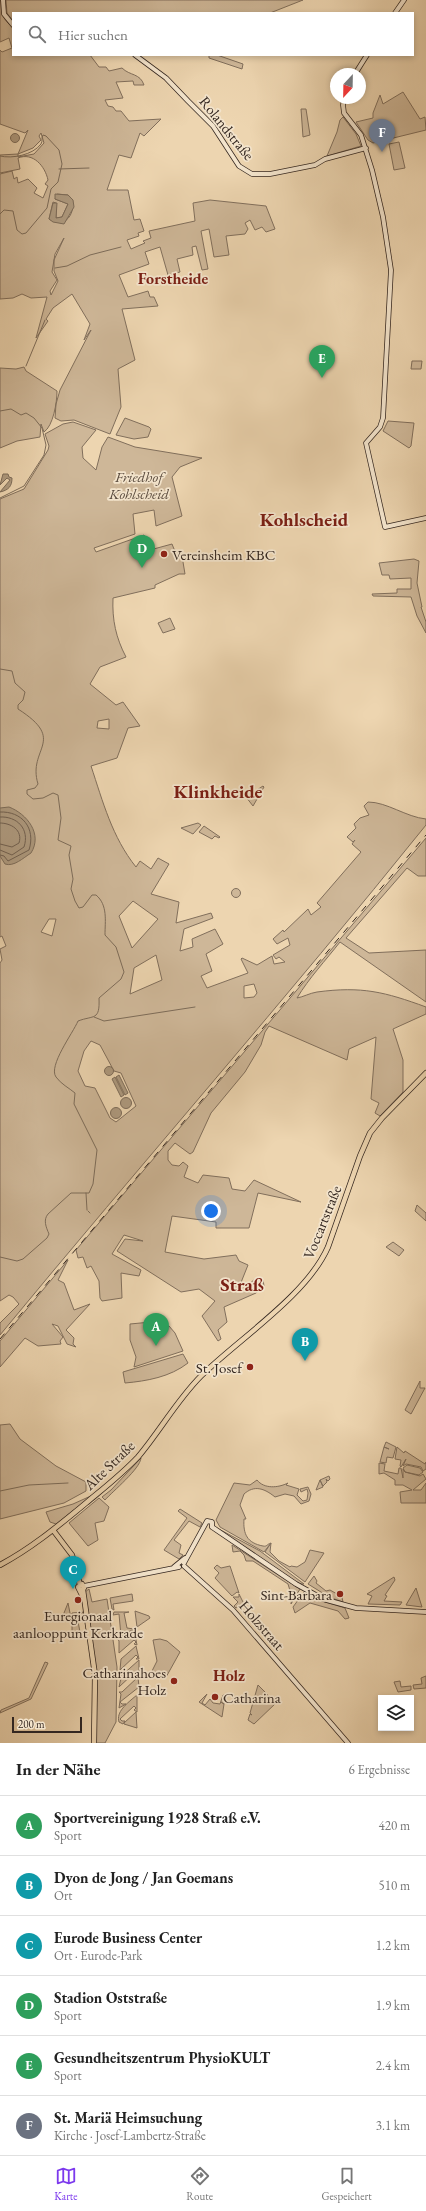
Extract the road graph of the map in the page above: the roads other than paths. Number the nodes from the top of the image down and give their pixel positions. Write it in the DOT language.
graph roads {
  1 [pos="3,0"];
  2 [pos="404,0"];
  3 [pos="396,12"];
  4 [pos="12,24"];
  5 [pos="136,56"];
  6 [pos="366,56"];
  7 [pos="359,68"];
  8 [pos="343,104"];
  9 [pos="366,148"];
  10 [pos="426,518"];
  11 [pos="426,1073"];
  12 [pos="217,1362"];
  13 [pos="53,1530"];
  14 [pos="184,1563"];
  15 [pos="0,1565"];
  16 [pos="82,1587"];
  17 [pos="426,1612"];
  18 [pos="94,1743"];
  19 [pos="348,1743"];
  1 -- 4 [label="main road"];
  2 -- 3 [label="main road"];
  5 -- 9 [label="main road, Rolandstraße"];
  6 -- 7 [label="main road"];
  8 -- 9 [label="main road"];
  9 -- 10 [label="main road"];
  11 -- 12 [label="main road, Voccartstraße"];
  12 -- 13 [label="main road, Alte Straße"];
  13 -- 15 [label="main road, Alte Straße"];
  13 -- 16 [label="main road"];
  14 -- 16 [label="main road"];
  14 -- 17 [label="main road"];
  14 -- 19 [label="main road, Holzstraat"];
  16 -- 18 [label="main road"];
}
